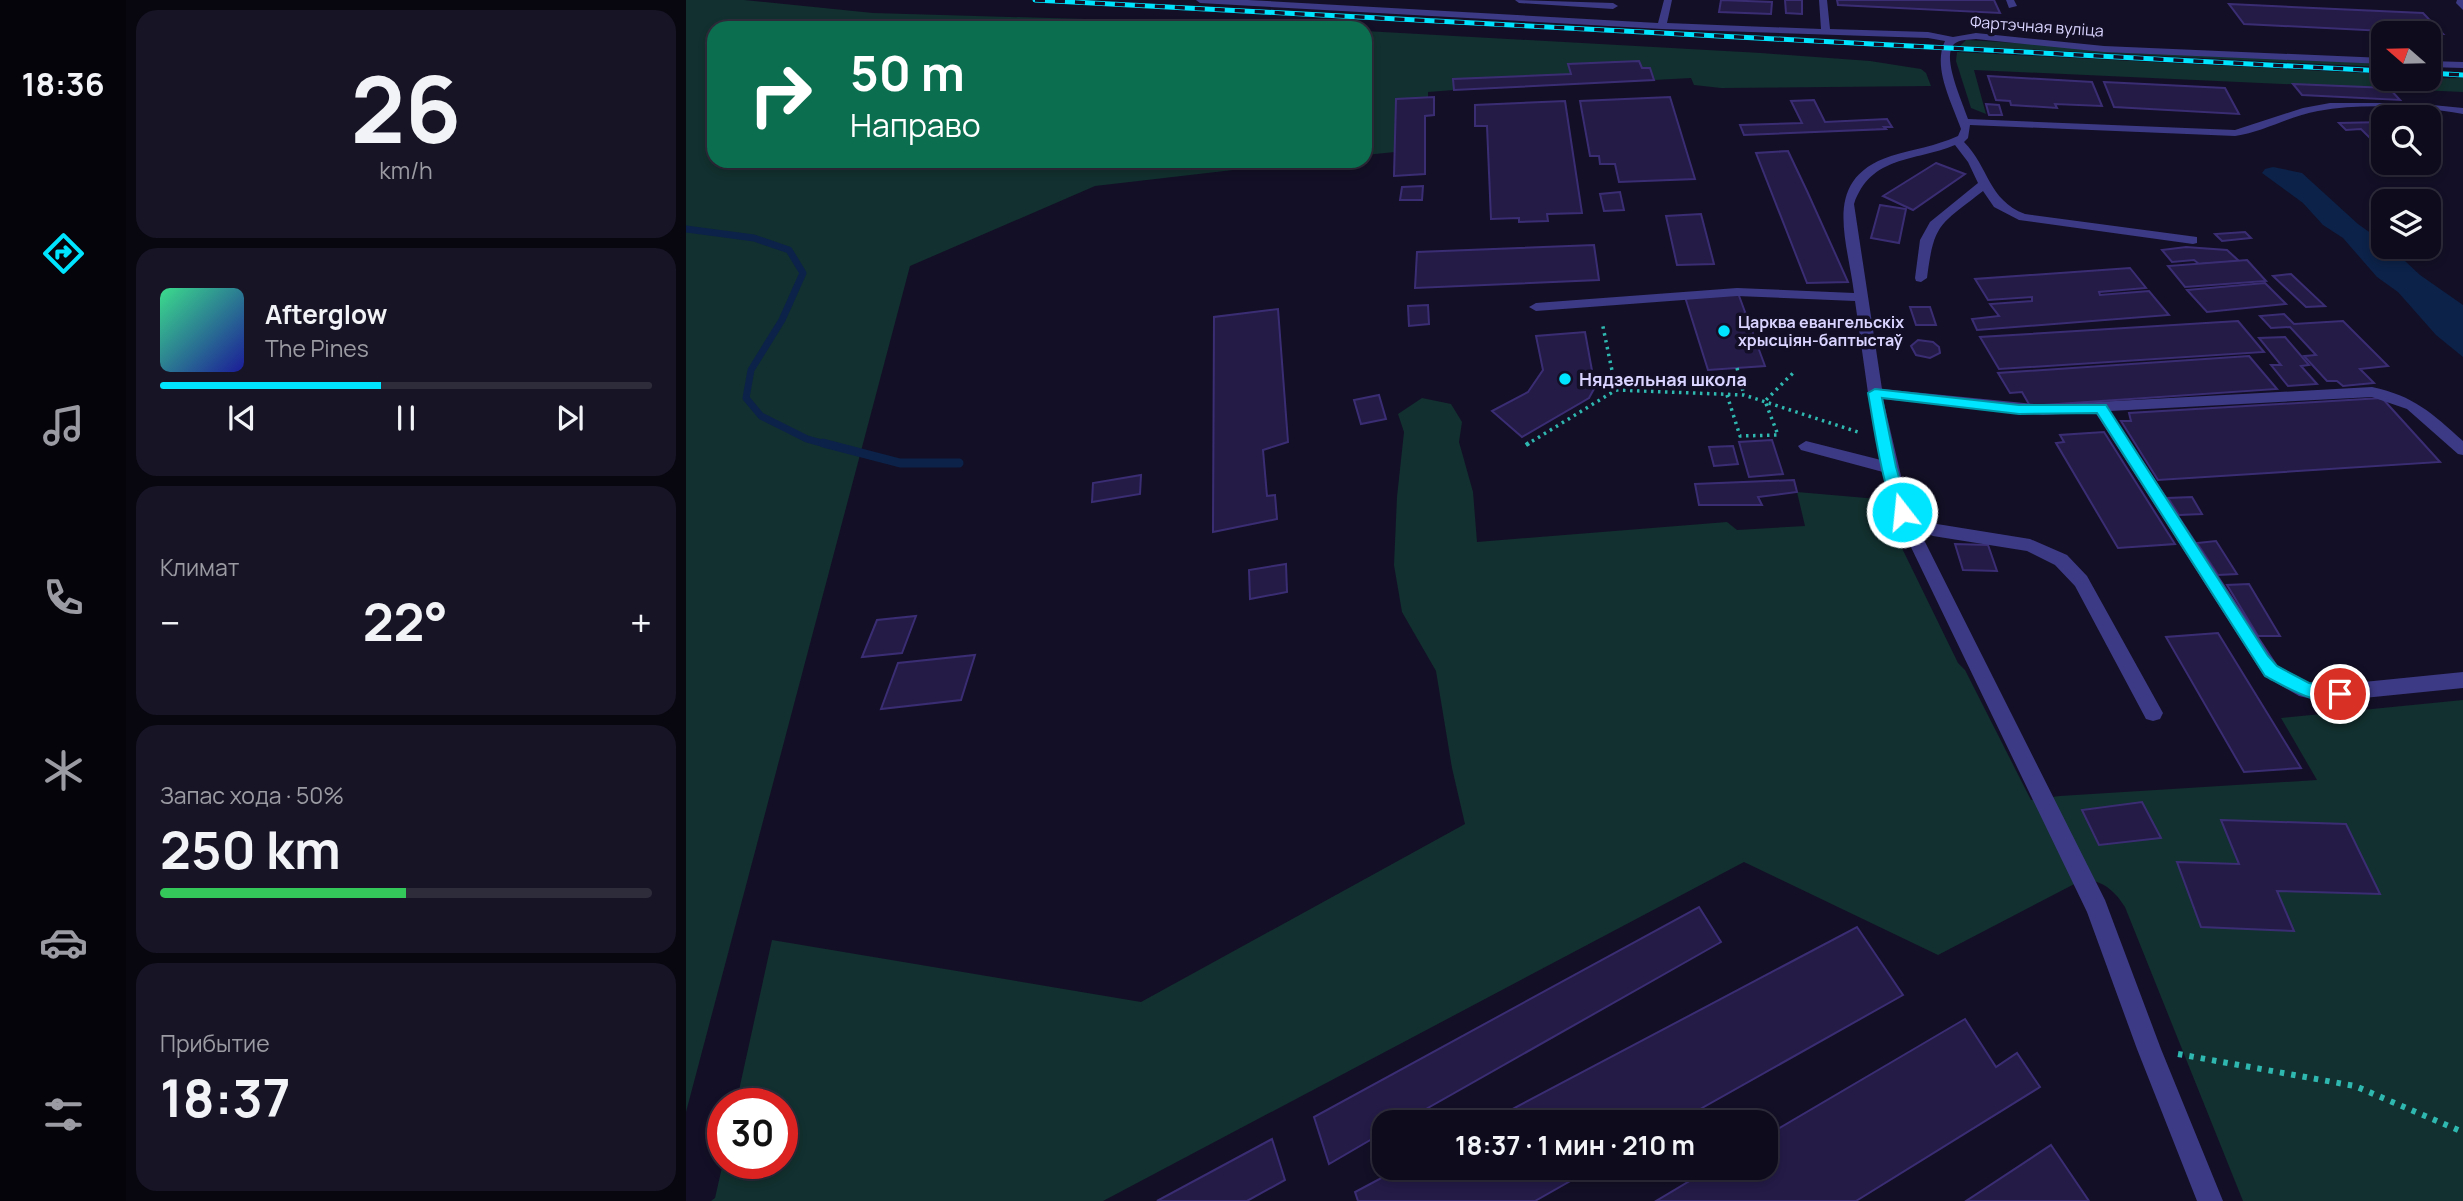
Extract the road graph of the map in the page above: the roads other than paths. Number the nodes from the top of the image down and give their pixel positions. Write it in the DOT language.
graph roads {
  1 [pos="1200,0"];
  2 [pos="1391,0"];
  3 [pos="1519,0"];
  4 [pos="1668,0"];
  5 [pos="1823,0"];
  6 [pos="2461,0"];
  7 [pos="1301,3"];
  8 [pos="1613,3"];
  9 [pos="1340,4"];
  10 [pos="2463,7"];
  11 [pos="1385,11"];
  12 [pos="1610,23"];
  13 [pos="1662,26"];
  14 [pos="1826,33"];
  15 [pos="1953,40"];
  16 [pos="2371,60"];
  17 [pos="2441,64"];
  18 [pos="2463,65"];
  19 [pos="2463,111"];
  20 [pos="1964,121"];
  21 [pos="1957,141"];
  22 [pos="1984,184"];
  23 [pos="2193,240"];
  24 [pos="1921,278"];
  25 [pos="1862,297"];
  26 [pos="1536,307"];
  27 [pos="1875,393"];
  28 [pos="2101,408"];
  29 [pos="1806,446"];
  30 [pos="2463,450"];
  31 [pos="1889,467"];
  32 [pos="1902,512"];
  33 [pos="2463,680"];
  34 [pos="2153,713"];
  35 [pos="2210,1201"];
  1 -- 7 [label="street"];
  2 -- 11 [label="street"];
  3 -- 8 [label="street"];
  4 -- 13 [label="street"];
  5 -- 14 [label="street"];
  6 -- 10 [label="street"];
  7 -- 9 [label="street"];
  8 -- 12 [label="street"];
  9 -- 11 [label="street"];
  11 -- 12 [label="street"];
  12 -- 13 [label="street"];
  13 -- 14 [label="street"];
  14 -- 15 [label="street"];
  15 -- 16 [label="street, Фартэчная вуліца"];
  15 -- 20 [label="street, Фартэчная вуліца"];
  17 -- 18 [label="street"];
  19 -- 20 [label="street"];
  20 -- 21 [label="street"];
  21 -- 22 [label="street"];
  21 -- 25 [label="street"];
  22 -- 23 [label="street"];
  22 -- 24 [label="street"];
  25 -- 26 [label="street"];
  25 -- 27 [label="street"];
  27 -- 28 [label="street"];
  27 -- 31 [label="street"];
  28 -- 30 [label="street"];
  28 -- 33 [label="street"];
  29 -- 31 [label="street"];
  31 -- 32 [label="street"];
  32 -- 34 [label="street"];
  32 -- 35 [label="street"];
}
